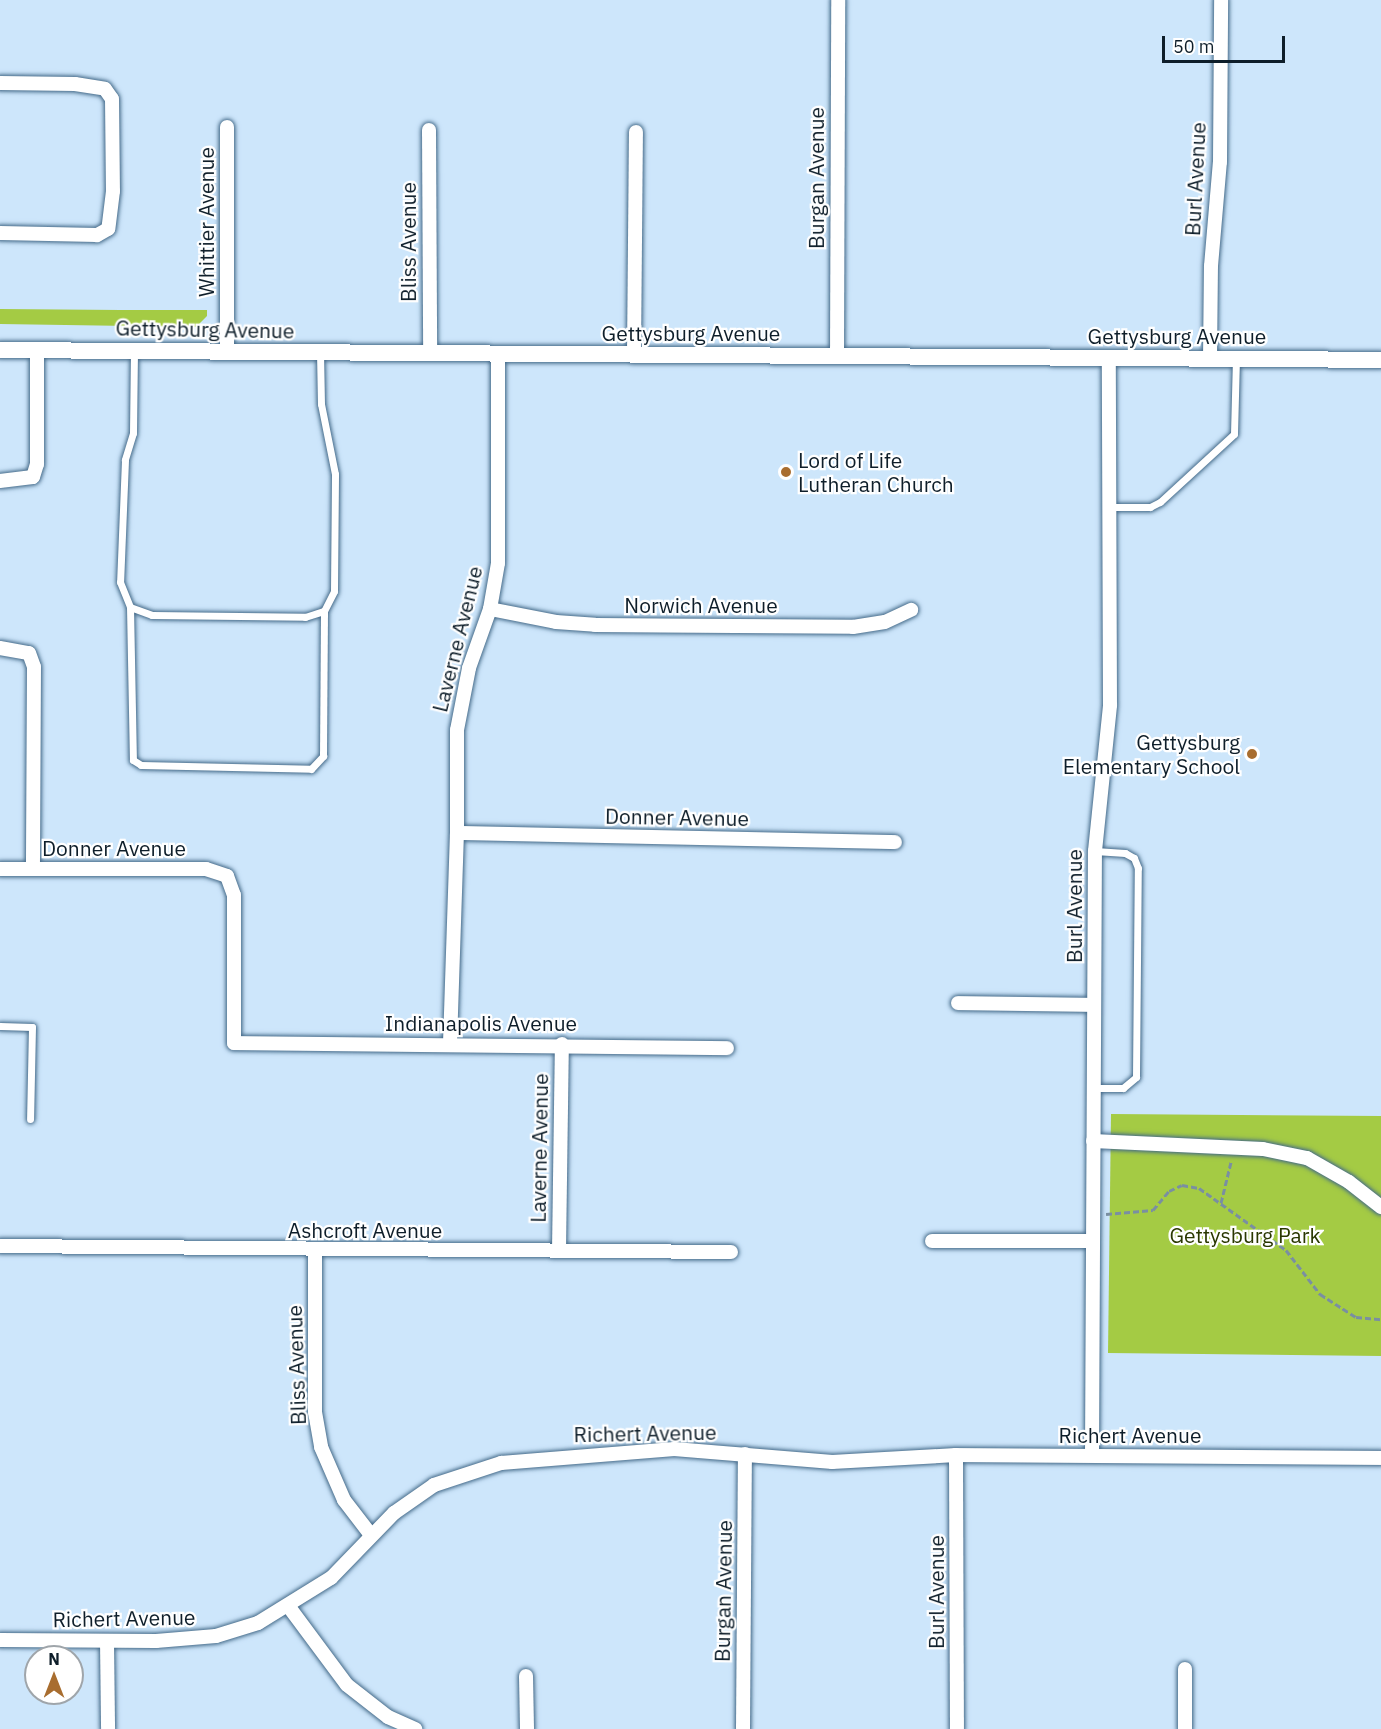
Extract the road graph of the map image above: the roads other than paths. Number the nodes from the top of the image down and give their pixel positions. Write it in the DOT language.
graph roads {
  1 [pos="837,0"];
  2 [pos="1221,0"];
  3 [pos="0,83"];
  4 [pos="227,127"];
  5 [pos="429,130"];
  6 [pos="636,132"];
  7 [pos="0,233"];
  8 [pos="0,350"];
  9 [pos="37,350"];
  10 [pos="134,351"];
  11 [pos="226,353"];
  12 [pos="320,353"];
  13 [pos="430,353"];
  14 [pos="498,354"];
  15 [pos="634,355"];
  16 [pos="837,356"];
  17 [pos="1109,358"];
  18 [pos="1210,359"];
  19 [pos="1236,359"];
  20 [pos="1381,360"];
  21 [pos="0,481"];
  22 [pos="1109,507"];
  23 [pos="130,607"];
  24 [pos="490,609"];
  25 [pos="911,610"];
  26 [pos="324,611"];
  27 [pos="0,648"];
  28 [pos="458,833"];
  29 [pos="895,842"];
  30 [pos="1095,851"];
  31 [pos="0,869"];
  32 [pos="33,869"];
  33 [pos="958,1003"];
  34 [pos="1094,1005"];
  35 [pos="0,1026"];
  36 [pos="234,1042"];
  37 [pos="450,1043"];
  38 [pos="562,1044"];
  39 [pos="727,1048"];
  40 [pos="1094,1088"];
  41 [pos="30,1119"];
  42 [pos="1093,1141"];
  43 [pos="1381,1207"];
  44 [pos="932,1240"];
  45 [pos="1092,1241"];
  46 [pos="0,1246"];
  47 [pos="315,1251"];
  48 [pos="559,1251"];
  49 [pos="731,1252"];
  50 [pos="746,1454"];
  51 [pos="956,1455"];
  52 [pos="1092,1455"];
  53 [pos="1381,1458"];
  54 [pos="371,1535"];
  55 [pos="289,1607"];
  56 [pos="0,1640"];
  57 [pos="106,1641"];
  58 [pos="1185,1669"];
  59 [pos="526,1676"];
  60 [pos="108,1729"];
  61 [pos="415,1729"];
  62 [pos="527,1729"];
  63 [pos="742,1729"];
  64 [pos="957,1729"];
  65 [pos="1185,1729"];
  1 -- 16 [label="street, Burgan Avenue"];
  2 -- 18 [label="street, Burl Avenue"];
  3 -- 7 [label="street"];
  4 -- 11 [label="street, Whittier Avenue"];
  5 -- 13 [label="street, Bliss Avenue"];
  6 -- 15 [label="street"];
  8 -- 9 [label="street, Gettysburg Avenue"];
  9 -- 10 [label="street, Gettysburg Avenue"];
  9 -- 21 [label="street"];
  10 -- 11 [label="street, Gettysburg Avenue"];
  10 -- 23 [label="lane"];
  11 -- 12 [label="street, Gettysburg Avenue"];
  12 -- 13 [label="street, Gettysburg Avenue"];
  12 -- 26 [label="lane"];
  13 -- 14 [label="street, Gettysburg Avenue"];
  14 -- 15 [label="street, Gettysburg Avenue"];
  14 -- 24 [label="street, Laverne Avenue"];
  15 -- 16 [label="street, Gettysburg Avenue"];
  16 -- 17 [label="street, Gettysburg Avenue"];
  17 -- 18 [label="street, Gettysburg Avenue"];
  17 -- 22 [label="street, Burl Avenue"];
  18 -- 19 [label="street, Gettysburg Avenue"];
  19 -- 20 [label="street, Gettysburg Avenue"];
  19 -- 22 [label="lane"];
  22 -- 30 [label="street, Burl Avenue"];
  23 -- 26 [label="lane"];
  23 -- 26 [label="lane"];
  24 -- 25 [label="street, Norwich Avenue"];
  24 -- 28 [label="street, Laverne Avenue"];
  27 -- 32 [label="street"];
  28 -- 29 [label="street, Donner Avenue"];
  28 -- 37 [label="street, Laverne Avenue"];
  30 -- 34 [label="street, Burl Avenue"];
  30 -- 40 [label="lane"];
  31 -- 32 [label="street, Donner Avenue"];
  32 -- 36 [label="street, Donner Avenue"];
  33 -- 34 [label="street"];
  34 -- 40 [label="street, Burl Avenue"];
  35 -- 41 [label="lane"];
  36 -- 37 [label="street, Indianapolis Avenue"];
  37 -- 38 [label="street, Indianapolis Avenue"];
  38 -- 39 [label="street, Indianapolis Avenue"];
  38 -- 48 [label="street, Laverne Avenue"];
  40 -- 42 [label="street, Burl Avenue"];
  42 -- 43 [label="street"];
  42 -- 45 [label="street, Burl Avenue"];
  44 -- 45 [label="street"];
  45 -- 52 [label="street, Burl Avenue"];
  46 -- 47 [label="street, Ashcroft Avenue"];
  47 -- 48 [label="street, Ashcroft Avenue"];
  47 -- 54 [label="street, Bliss Avenue"];
  48 -- 49 [label="street, Ashcroft Avenue"];
  50 -- 51 [label="street, Richert Avenue"];
  50 -- 54 [label="street, Richert Avenue"];
  50 -- 63 [label="street, Burgan Avenue"];
  51 -- 52 [label="street, Richert Avenue"];
  51 -- 64 [label="street, Burl Avenue"];
  52 -- 53 [label="street, Richert Avenue"];
  54 -- 55 [label="street, Richert Avenue"];
  55 -- 57 [label="street, Richert Avenue"];
  55 -- 61 [label="street"];
  56 -- 57 [label="street, Richert Avenue"];
  57 -- 60 [label="street"];
  58 -- 65 [label="street"];
  59 -- 62 [label="street"];
}
